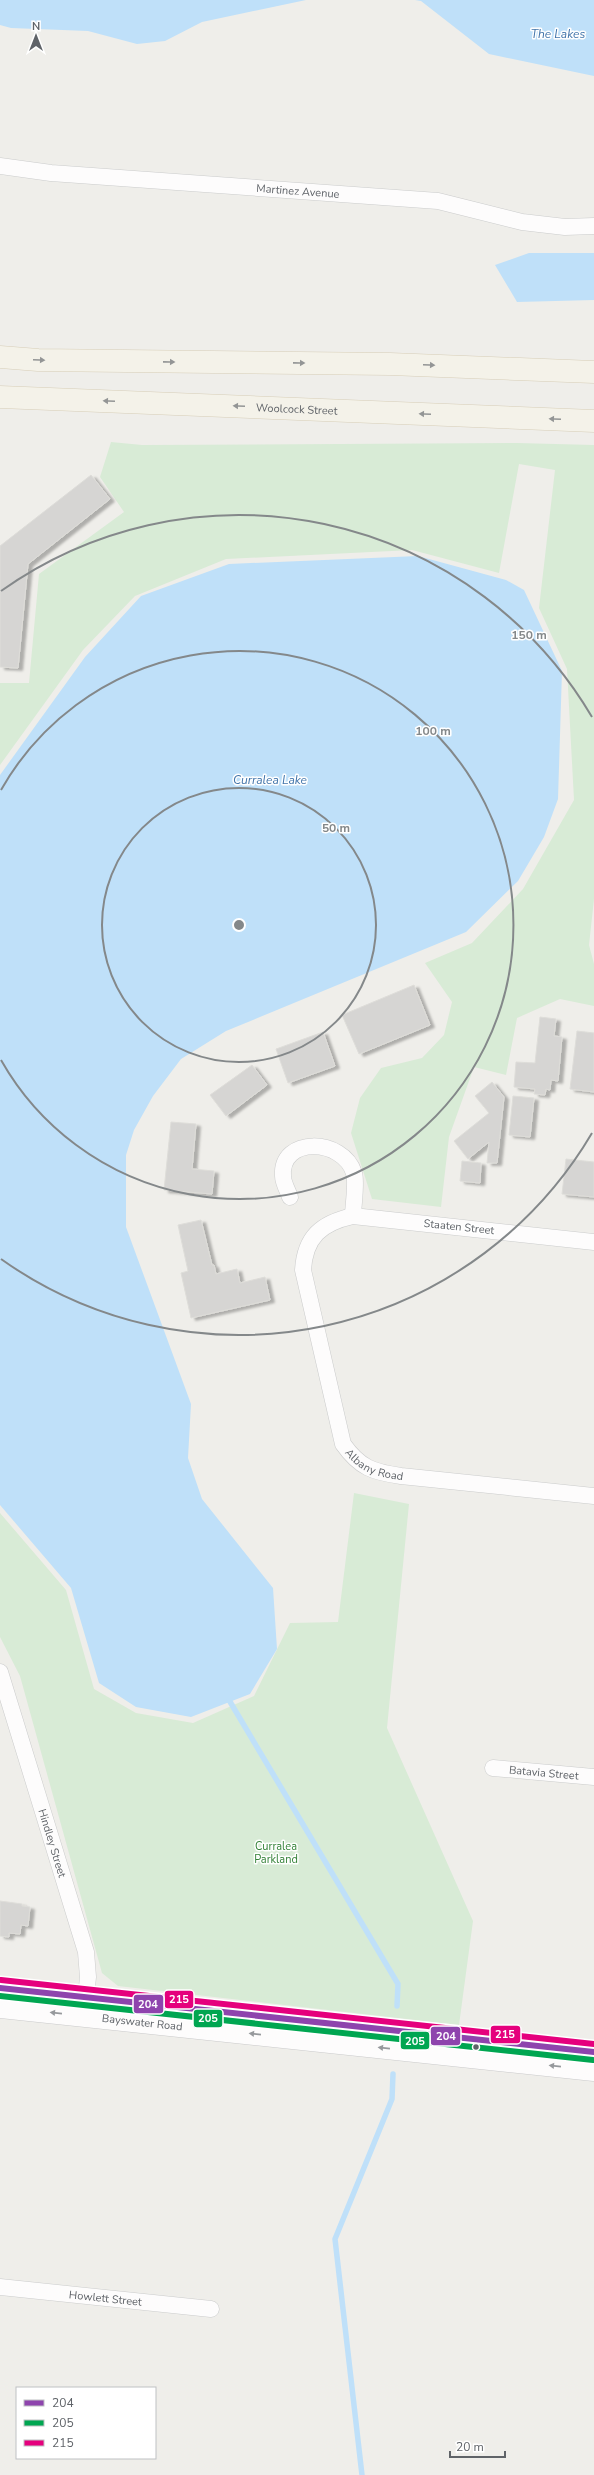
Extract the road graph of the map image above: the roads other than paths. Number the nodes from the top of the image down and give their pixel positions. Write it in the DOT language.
graph roads {
  1 [pos="0,166"];
  2 [pos="594,226"];
  3 [pos="0,357"];
  4 [pos="594,372"];
  5 [pos="0,397"];
  6 [pos="594,421"];
  7 [pos="290,1197"];
  8 [pos="353,1216"];
  9 [pos="326,1225"];
  10 [pos="594,1242"];
  11 [pos="594,1496"];
  12 [pos="0,1672"];
  13 [pos="7,1711"];
  14 [pos="493,1768"];
  15 [pos="594,1777"];
  16 [pos="0,1988"];
  17 [pos="0,2007"];
  18 [pos="85,2007"];
  19 [pos="594,2052"];
  20 [pos="594,2070"];
  21 [pos="0,2287"];
  22 [pos="211,2309"];
  1 -- 2 [label="street, Martinez Avenue"];
  3 -- 4 [label="main road, one-way"];
  6 -- 5 [label="main road, Woolcock Street, one-way"];
  7 -- 8 [label="street"];
  8 -- 9 [label="street, Staaten Street"];
  8 -- 10 [label="street, Staaten Street"];
  9 -- 11 [label="street, Albany Road"];
  12 -- 13 [label="street, Hindley Street"];
  13 -- 18 [label="street, Hindley Street"];
  14 -- 15 [label="street, Batavia Street"];
  16 -- 18 [label="main road, Bayswater Road"];
  18 -- 17 [label="main road, Bayswater Road, one-way"];
  18 -- 19 [label="main road, Bayswater Road"];
  20 -- 18 [label="main road, Bayswater Road, one-way"];
  21 -- 22 [label="street, Howlett Street"];
}
